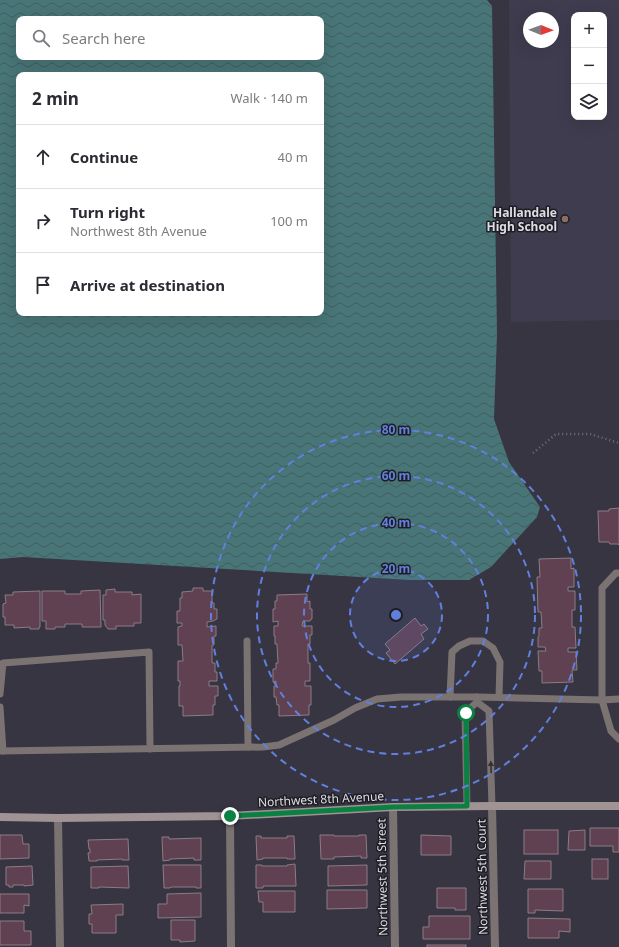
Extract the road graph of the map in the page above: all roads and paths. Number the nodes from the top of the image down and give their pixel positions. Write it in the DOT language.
graph roads {
  1 [pos="619,443"];
  2 [pos="533,453"];
  3 [pos="619,573"];
  4 [pos="247,641"];
  5 [pos="0,694"];
  6 [pos="450,696"];
  7 [pos="499,697"];
  8 [pos="477,699"];
  9 [pos="619,699"];
  10 [pos="602,700"];
  11 [pos="0,707"];
  12 [pos="619,739"];
  13 [pos="248,747"];
  14 [pos="150,749"];
  15 [pos="2,751"];
  16 [pos="467,806"];
  17 [pos="492,806"];
  18 [pos="619,806"];
  19 [pos="393,807"];
  20 [pos="230,816"];
  21 [pos="0,817"];
  22 [pos="58,818"];
  23 [pos="60,947"];
  24 [pos="231,947"];
  25 [pos="395,947"];
  26 [pos="495,947"];
  1 -- 2 [label="path"];
  3 -- 10 [label="lane"];
  4 -- 13 [label="lane"];
  5 -- 14 [label="lane"];
  6 -- 7 [label="lane"];
  6 -- 8 [label="lane"];
  6 -- 13 [label="lane"];
  7 -- 8 [label="lane"];
  7 -- 10 [label="lane"];
  8 -- 16 [label="lane"];
  17 -- 8 [label="lane, one-way"];
  9 -- 10 [label="lane"];
  10 -- 12 [label="lane"];
  11 -- 15 [label="lane"];
  13 -- 14 [label="lane"];
  14 -- 15 [label="lane"];
  16 -- 17 [label="street, Northwest 8th Avenue"];
  16 -- 19 [label="street, Northwest 8th Avenue"];
  17 -- 18 [label="street, Northwest 8th Avenue"];
  17 -- 26 [label="street, Northwest 5th Court"];
  19 -- 20 [label="street, Northwest 8th Avenue"];
  19 -- 25 [label="street, Northwest 5th Street"];
  20 -- 22 [label="street, Northwest 8th Avenue"];
  20 -- 24 [label="street"];
  21 -- 22 [label="street, Northwest 8th Avenue"];
  22 -- 23 [label="street"];
}
